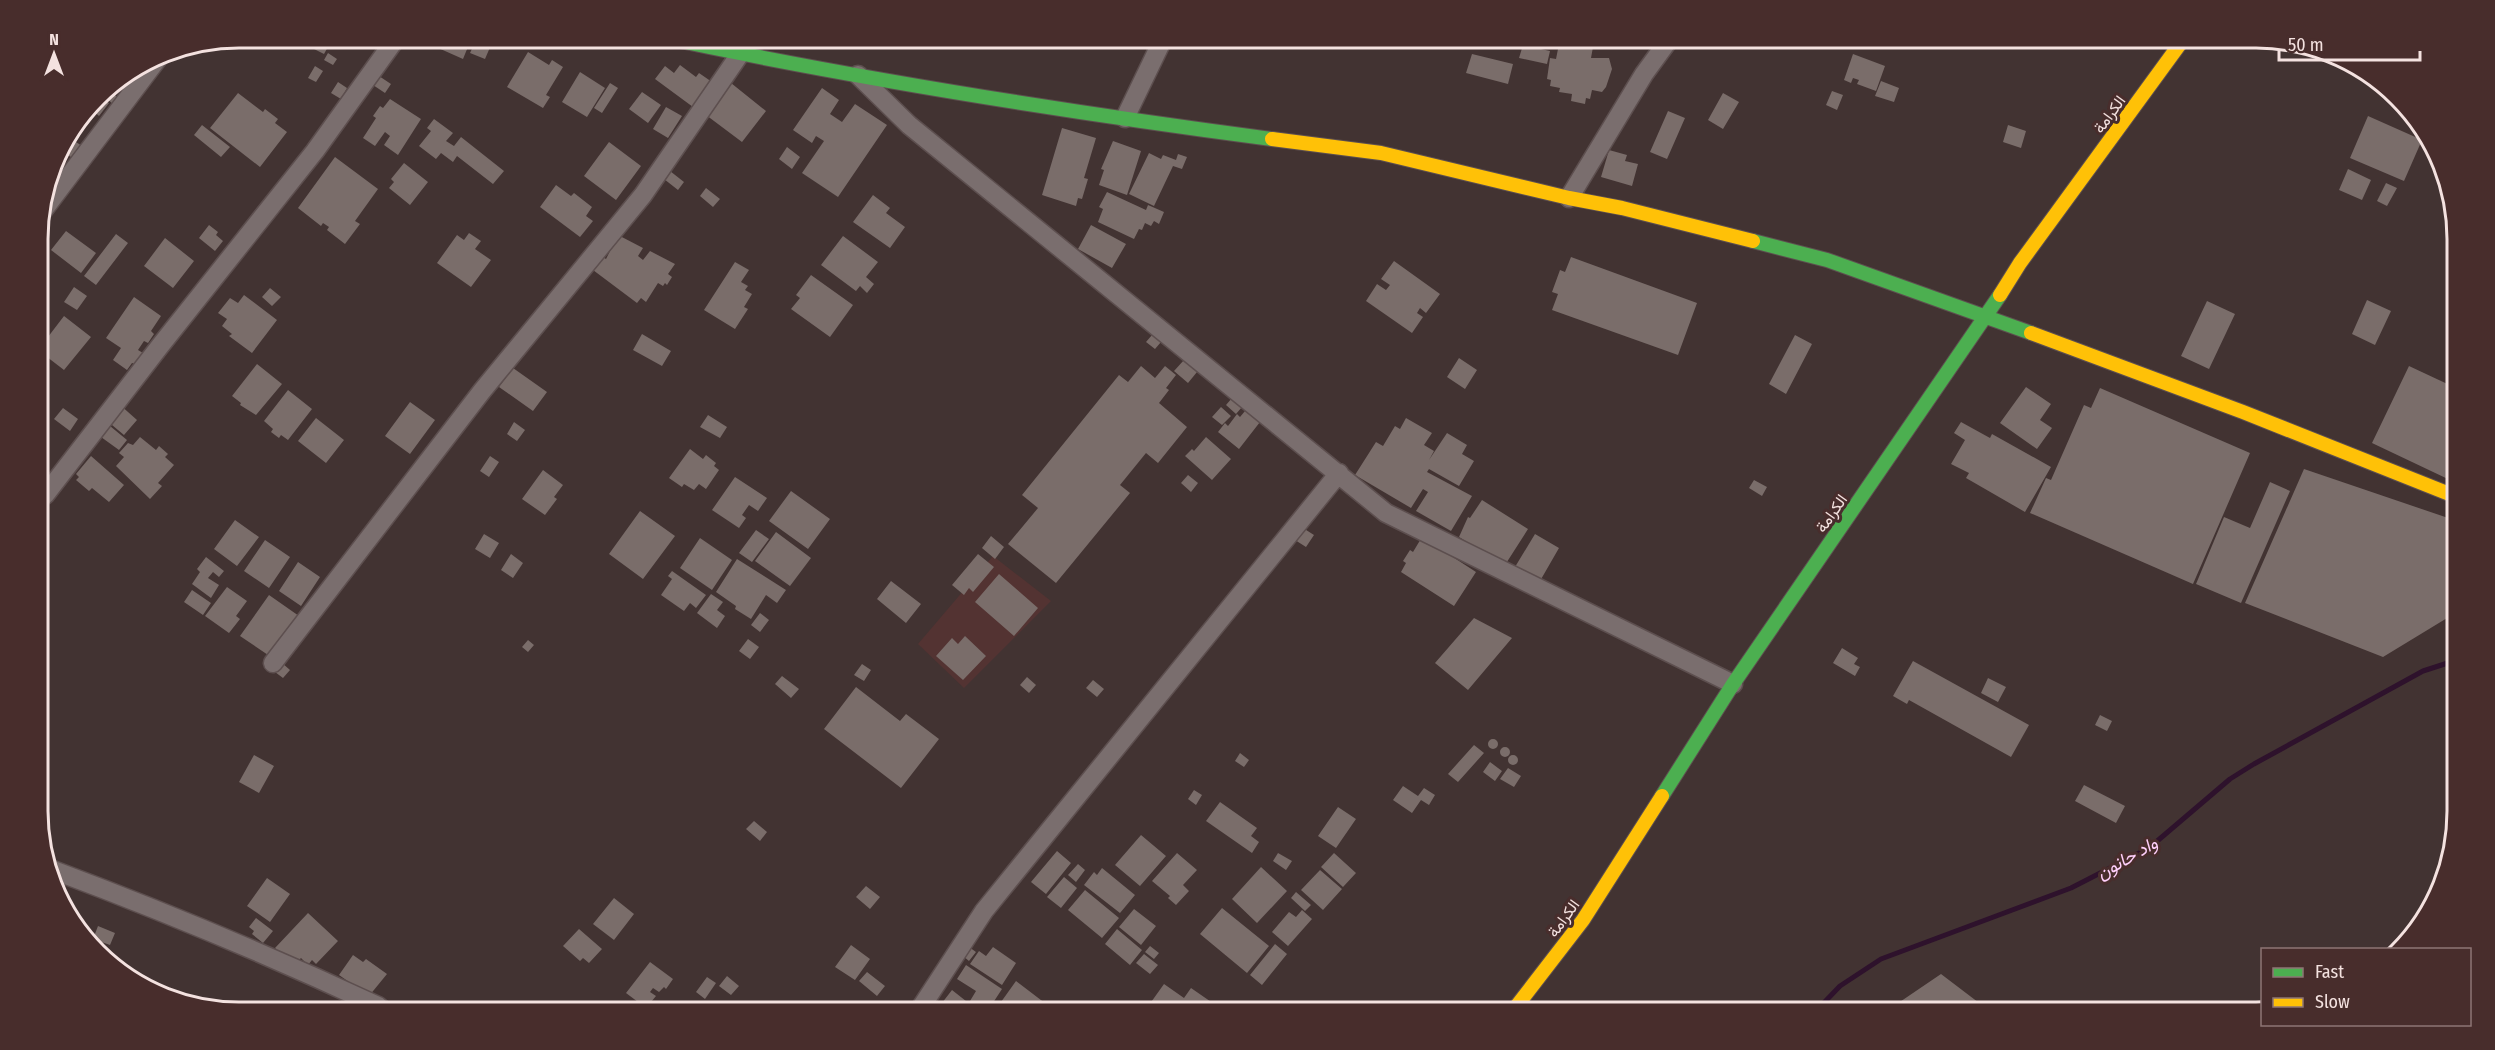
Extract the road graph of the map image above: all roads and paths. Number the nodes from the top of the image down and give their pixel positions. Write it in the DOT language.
graph roads {
  1 [pos="389,48"];
  2 [pos="711,48"];
  3 [pos="1159,48"];
  4 [pos="1664,48"];
  5 [pos="2178,48"];
  6 [pos="740,54"];
  7 [pos="148,72"];
  8 [pos="858,75"];
  9 [pos="1125,118"];
  10 [pos="53,197"];
  11 [pos="1569,198"];
  12 [pos="1987,316"];
  13 [pos="1339,473"];
  14 [pos="48,491"];
  15 [pos="2447,493"];
  16 [pos="273,663"];
  17 [pos="1733,684"];
  18 [pos="59,872"];
  19 [pos="369,1002"];
  20 [pos="928,1002"];
  21 [pos="1520,1002"];
  1 -- 14 [label="street"];
  2 -- 6 [label="street"];
  3 -- 9 [label="street"];
  4 -- 11 [label="street"];
  5 -- 12 [label="street, الكرامة"];
  6 -- 8 [label="street"];
  6 -- 16 [label="street"];
  7 -- 10 [label="street"];
  8 -- 9 [label="street"];
  8 -- 13 [label="street"];
  9 -- 11 [label="street"];
  11 -- 12 [label="street"];
  12 -- 15 [label="street"];
  12 -- 17 [label="street, الكرامة"];
  13 -- 17 [label="street"];
  13 -- 20 [label="street"];
  17 -- 21 [label="street, الكرامة"];
  18 -- 19 [label="street"];
}
